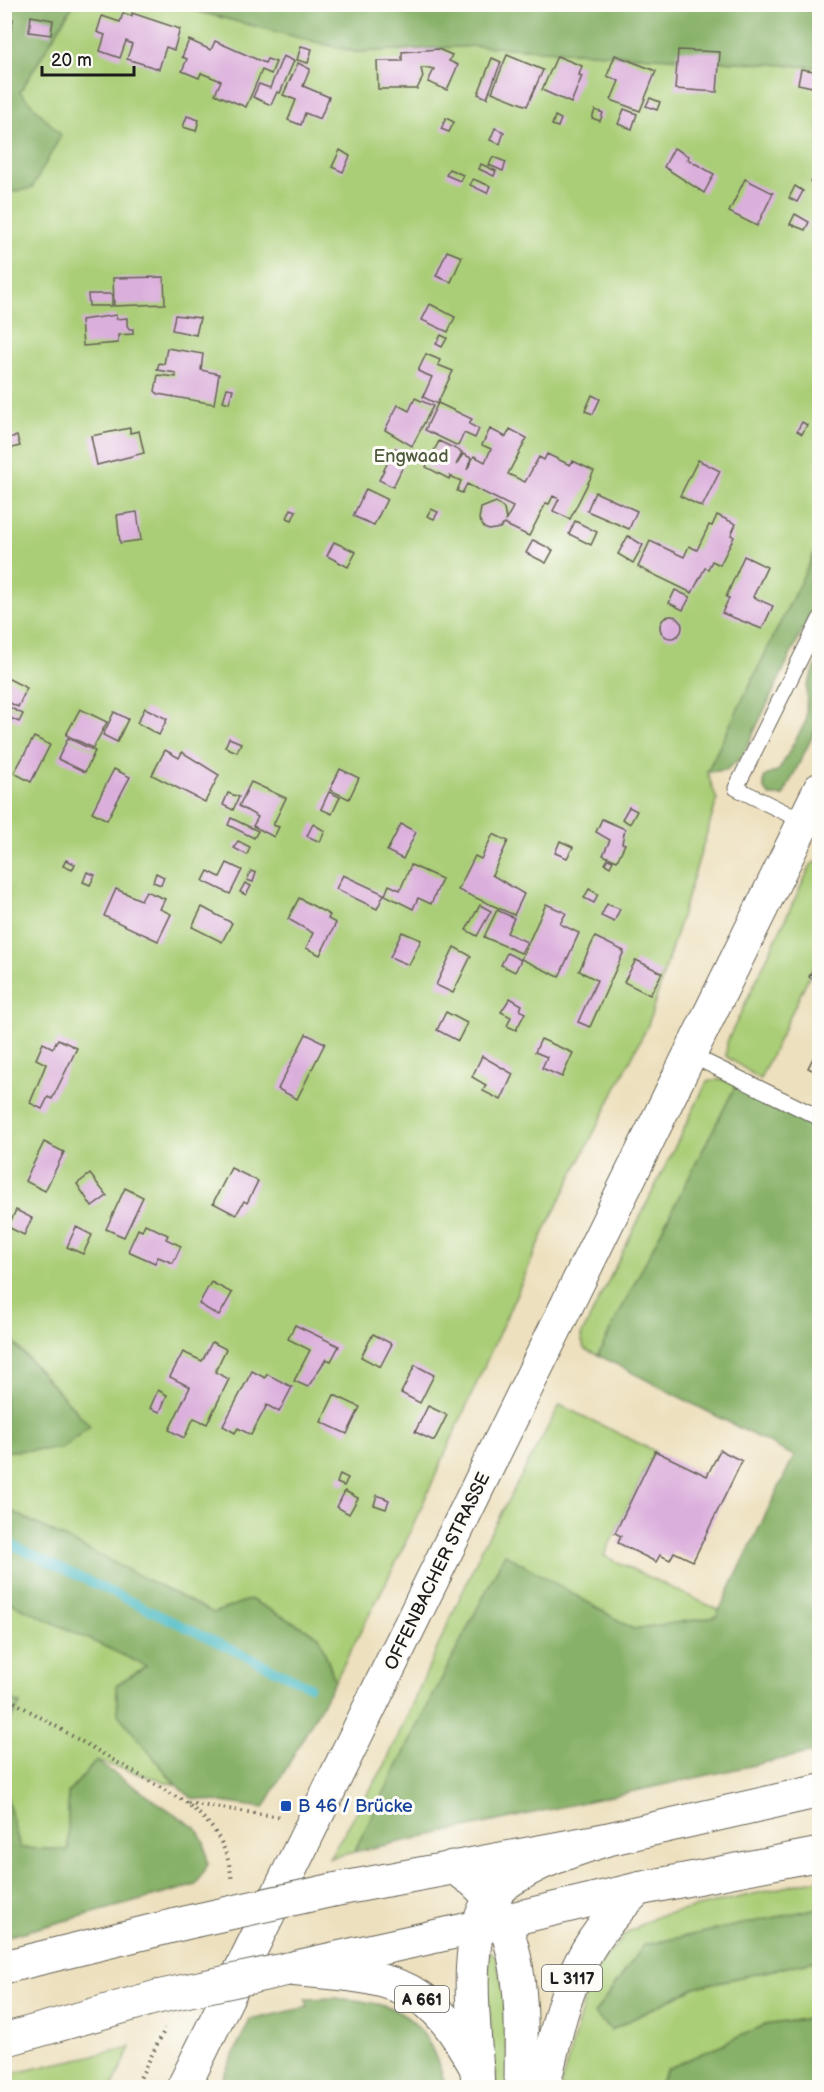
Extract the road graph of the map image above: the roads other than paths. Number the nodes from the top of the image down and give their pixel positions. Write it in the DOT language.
graph roads {
  1 [pos="819,619"];
  2 [pos="819,789"];
  3 [pos="812,826"];
  4 [pos="688,1054"];
  5 [pos="819,1118"];
  6 [pos="819,1791"];
  7 [pos="604,1840"];
  8 [pos="819,1854"];
  9 [pos="452,1867"];
  10 [pos="638,1889"];
  11 [pos="491,1916"];
  12 [pos="4,1967"];
  13 [pos="288,1969"];
  14 [pos="4,2040"];
  15 [pos="478,2078"];
  16 [pos="183,2088"];
  17 [pos="521,2088"];
  18 [pos="543,2088"];
  1 -- 3 [label="lane"];
  2 -- 3 [label="main road, OFFENBACHER STRASSE"];
  3 -- 4 [label="main road, OFFENBACHER STRASSE"];
  4 -- 5 [label="lane"];
  4 -- 16 [label="main road, OFFENBACHER STRASSE"];
  6 -- 7 [label="main road"];
  7 -- 9 [label="main road"];
  7 -- 11 [label="main road"];
  8 -- 10 [label="main road"];
  9 -- 11 [label="main road, L 3117"];
  9 -- 12 [label="main road, bridge"];
  10 -- 11 [label="main road"];
  10 -- 18 [label="main road, L 3117"];
  11 -- 13 [label="main road"];
  11 -- 15 [label="main road, A 661"];
  11 -- 17 [label="main road, L 3117"];
  13 -- 14 [label="main road, bridge"];
  13 -- 15 [label="main road, A 661"];
}
